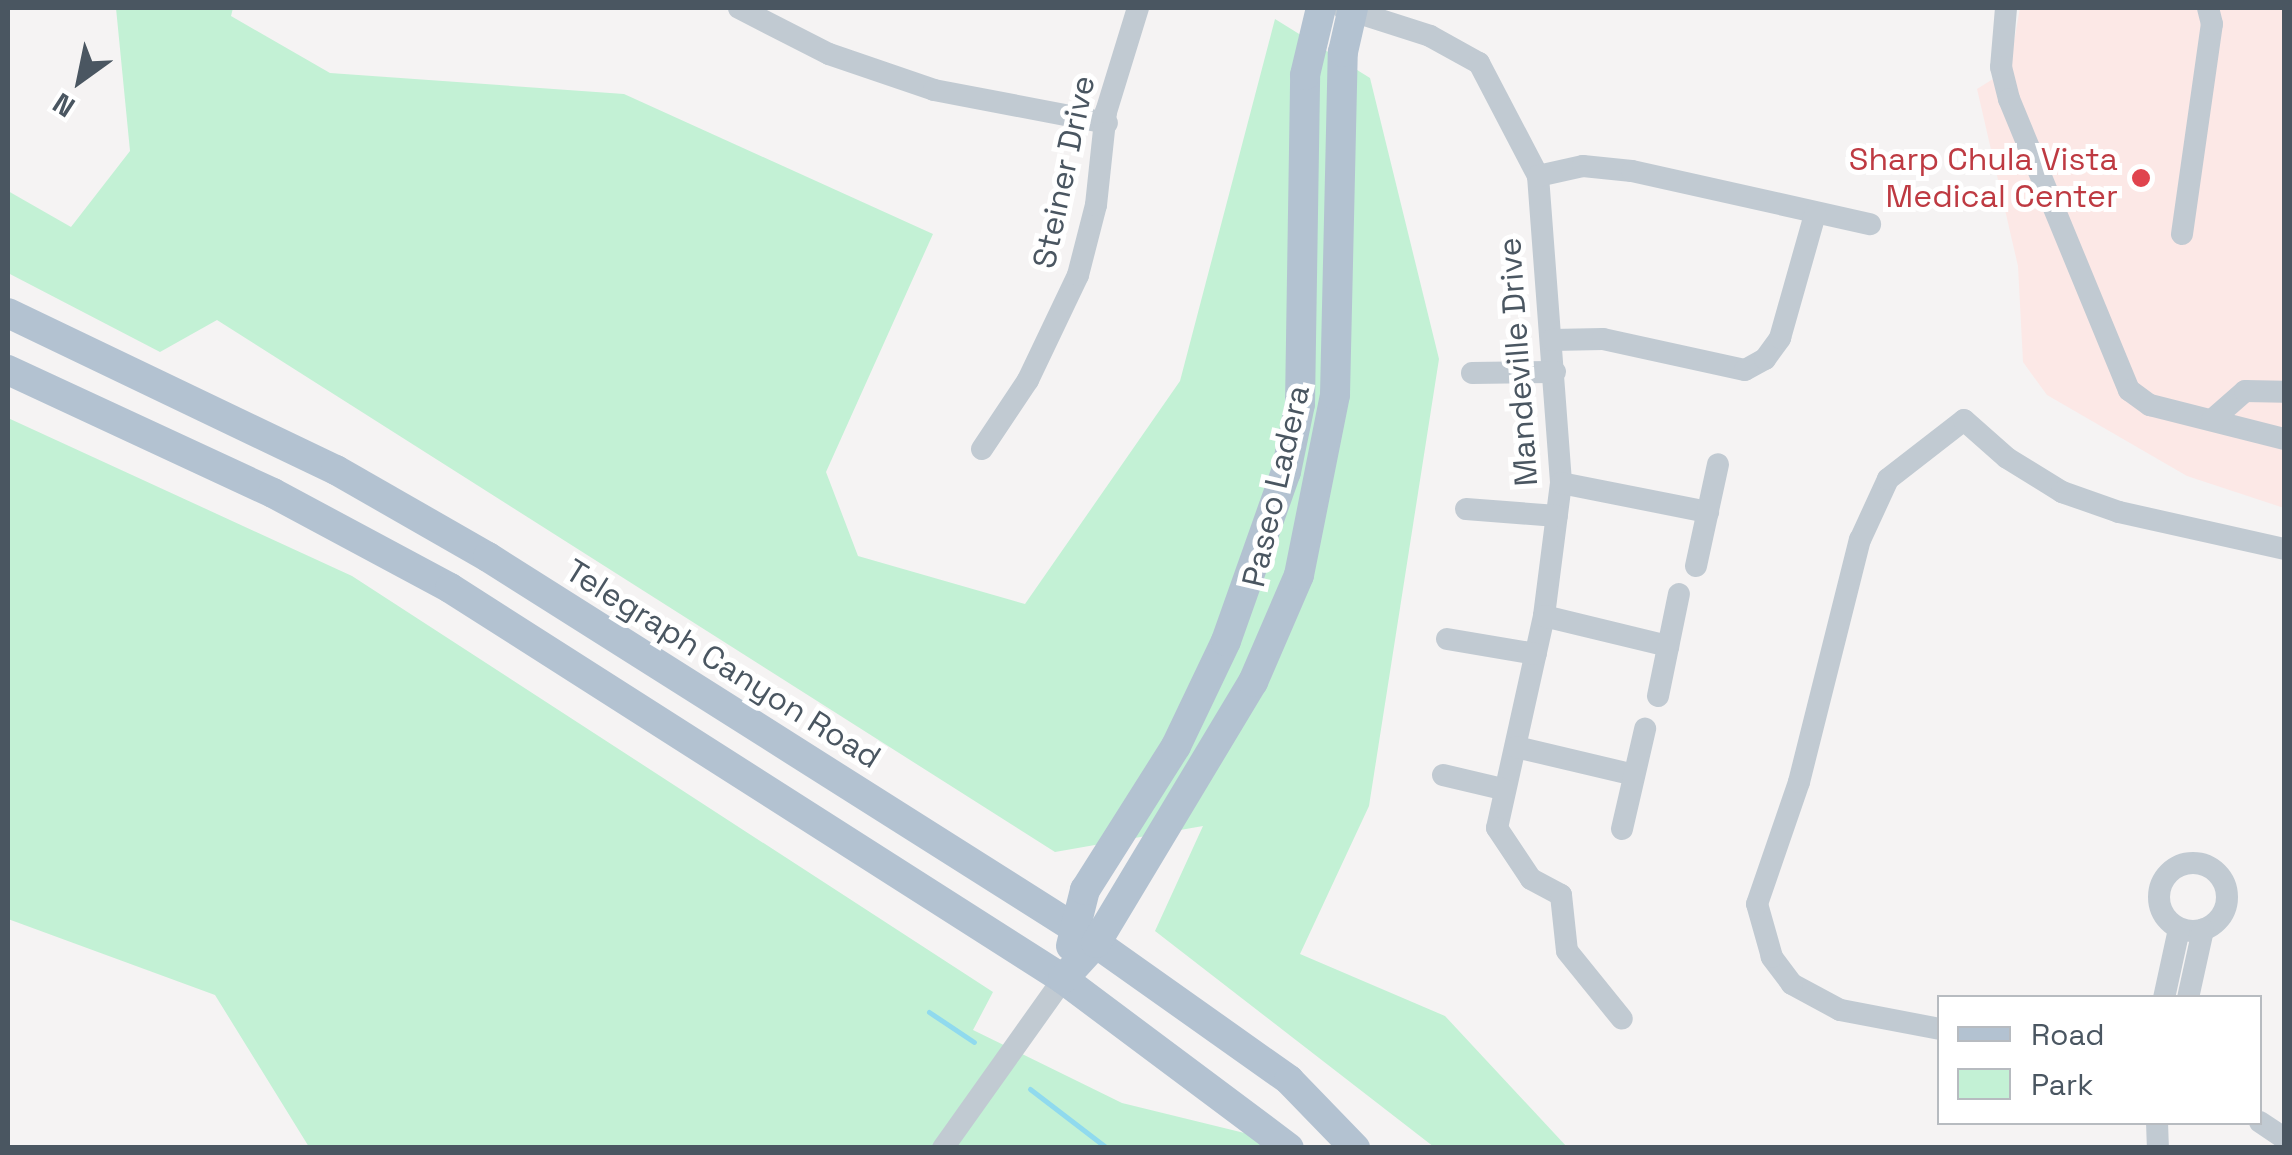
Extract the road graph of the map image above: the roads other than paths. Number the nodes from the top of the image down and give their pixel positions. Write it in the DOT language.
graph roads {
  1 [pos="739,8"];
  2 [pos="1138,8"];
  3 [pos="1321,8"];
  4 [pos="1349,8"];
  5 [pos="2006,8"];
  6 [pos="2208,8"];
  7 [pos="1107,123"];
  8 [pos="1538,176"];
  9 [pos="1815,214"];
  10 [pos="1870,224"];
  11 [pos="2182,234"];
  12 [pos="8,313"];
  13 [pos="1552,340"];
  14 [pos="8,370"];
  15 [pos="1555,372"];
  16 [pos="1472,373"];
  17 [pos="2284,392"];
  18 [pos="2212,420"];
  19 [pos="2284,439"];
  20 [pos="982,449"];
  21 [pos="1718,464"];
  22 [pos="1561,484"];
  23 [pos="1466,509"];
  24 [pos="1708,512"];
  25 [pos="1557,516"];
  26 [pos="2284,548"];
  27 [pos="1696,566"];
  28 [pos="1679,594"];
  29 [pos="1544,616"];
  30 [pos="1447,639"];
  31 [pos="1668,646"];
  32 [pos="1536,654"];
  33 [pos="1658,696"];
  34 [pos="1645,729"];
  35 [pos="1516,747"];
  36 [pos="1443,775"];
  37 [pos="1634,775"];
  38 [pos="1502,789"];
  39 [pos="1622,829"];
  40 [pos="2179,928"];
  41 [pos="2203,930"];
  42 [pos="1086,936"];
  43 [pos="1063,978"];
  44 [pos="2165,995"];
  45 [pos="2189,995"];
  46 [pos="1622,1019"];
  47 [pos="1937,1028"];
  48 [pos="2262,1123"];
  49 [pos="2284,1138"];
  50 [pos="957,1143"];
  51 [pos="1289,1148"];
  52 [pos="1355,1148"];
  1 -- 7 [label="street"];
  2 -- 7 [label="street, Steiner Drive"];
  3 -- 42 [label="main road, Paseo Ladera"];
  4 -- 8 [label="street, Mandeville Drive"];
  4 -- 42 [label="main road, Paseo Ladera"];
  5 -- 18 [label="street"];
  6 -- 11 [label="street"];
  7 -- 20 [label="street, Steiner Drive"];
  8 -- 9 [label="street"];
  8 -- 13 [label="street, Mandeville Drive"];
  9 -- 10 [label="street"];
  9 -- 13 [label="street"];
  12 -- 42 [label="main road, Telegraph Canyon Road"];
  13 -- 15 [label="street, Mandeville Drive"];
  14 -- 43 [label="main road"];
  15 -- 16 [label="street"];
  15 -- 22 [label="street, Mandeville Drive"];
  17 -- 18 [label="street"];
  18 -- 19 [label="street"];
  21 -- 24 [label="street"];
  22 -- 24 [label="street"];
  22 -- 25 [label="street, Mandeville Drive"];
  23 -- 25 [label="street"];
  24 -- 27 [label="street"];
  25 -- 29 [label="street, Mandeville Drive"];
  26 -- 47 [label="street"];
  28 -- 31 [label="street"];
  29 -- 31 [label="street"];
  29 -- 32 [label="street, Mandeville Drive"];
  30 -- 32 [label="street"];
  31 -- 33 [label="street"];
  32 -- 35 [label="street, Mandeville Drive"];
  34 -- 37 [label="street"];
  35 -- 37 [label="street"];
  35 -- 38 [label="street, Mandeville Drive"];
  36 -- 38 [label="street"];
  37 -- 39 [label="street"];
  38 -- 46 [label="street, Mandeville Drive"];
  40 -- 41 [label="street"];
  40 -- 41 [label="street"];
  40 -- 44 [label="street"];
  41 -- 45 [label="street"];
  42 -- 43 [label="main road, Paseo Ladera"];
  42 -- 52 [label="main road, Telegraph Canyon Road"];
  43 -- 50 [label="street, Paseo Ladera"];
  43 -- 51 [label="main road"];
  48 -- 49 [label="street"];
}
